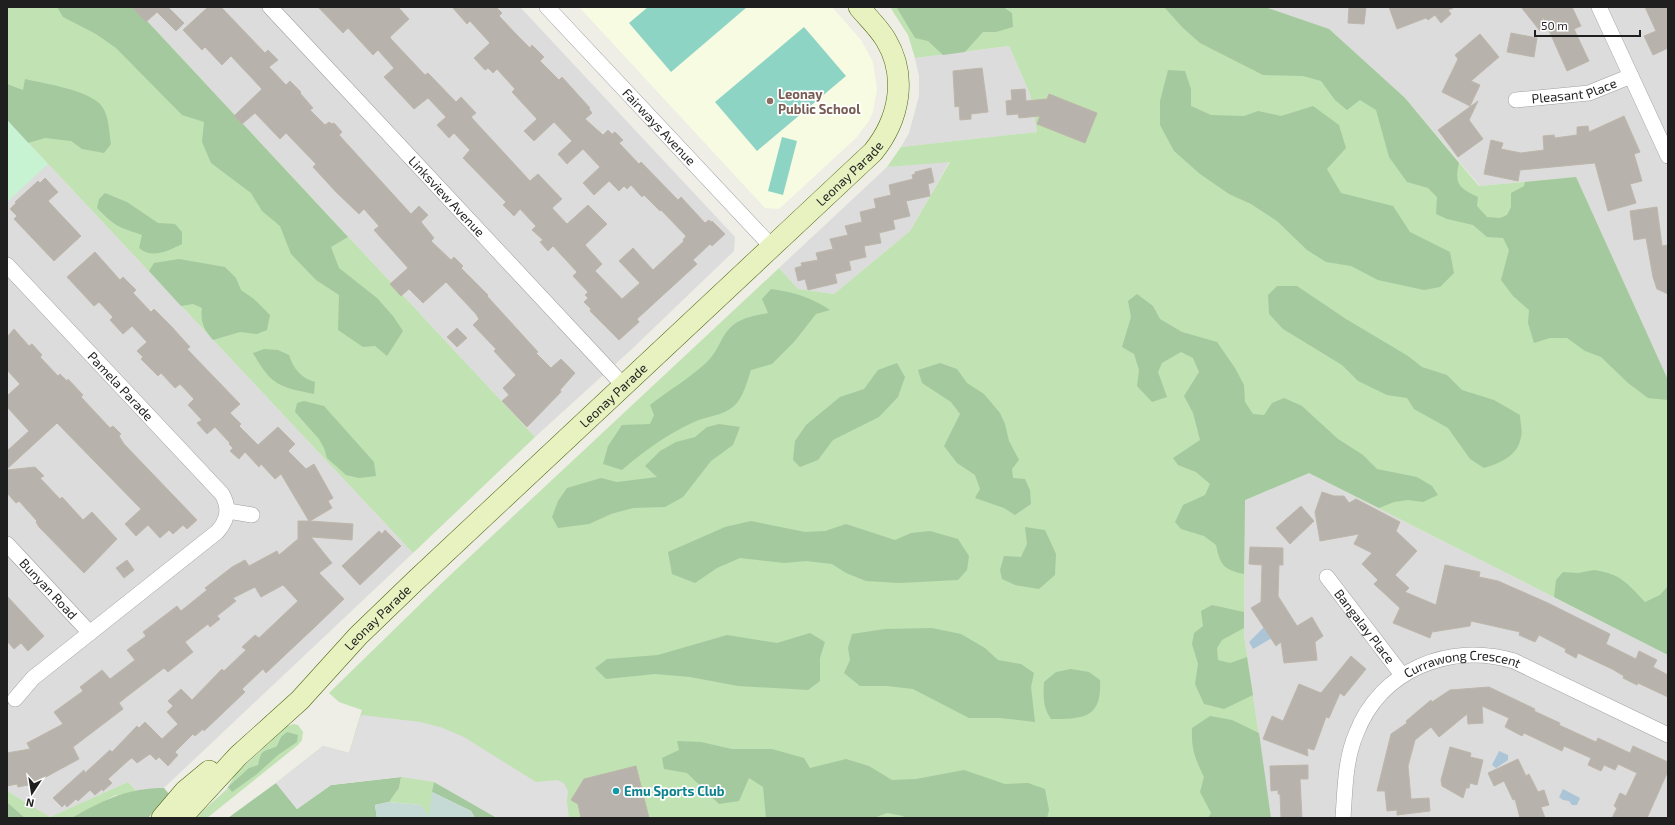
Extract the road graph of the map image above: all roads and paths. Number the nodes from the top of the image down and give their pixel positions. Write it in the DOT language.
graph roads {
  1 [pos="270,7"];
  2 [pos="547,7"];
  3 [pos="859,7"];
  4 [pos="1599,7"];
  5 [pos="1631,76"];
  6 [pos="1516,100"];
  7 [pos="1668,156"];
  8 [pos="772,247"];
  9 [pos="7,265"];
  10 [pos="624,386"];
  11 [pos="228,511"];
  12 [pos="252,515"];
  13 [pos="7,544"];
  14 [pos="1327,577"];
  15 [pos="90,633"];
  16 [pos="1402,675"];
  17 [pos="15,699"];
  18 [pos="1668,735"];
  19 [pos="238,756"];
  20 [pos="162,818"];
  21 [pos="182,818"];
  22 [pos="1343,818"];
  1 -- 10 [label="street, Linksview Avenue"];
  2 -- 8 [label="street, Fairways Avenue"];
  3 -- 8 [label="street, Leonay Parade"];
  4 -- 5 [label="street"];
  5 -- 6 [label="street, Pleasant Place"];
  5 -- 7 [label="street"];
  8 -- 10 [label="street, Leonay Parade"];
  9 -- 11 [label="street, Pamela Parade"];
  10 -- 19 [label="street, Leonay Parade"];
  11 -- 12 [label="street"];
  11 -- 15 [label="street"];
  13 -- 15 [label="street, Bunyan Road"];
  14 -- 16 [label="street, Bangalay Place"];
  15 -- 17 [label="street"];
  16 -- 18 [label="street, Currawong Crescent"];
  16 -- 22 [label="street, Currawong Crescent"];
  19 -- 20 [label="street, Leonay Parade"];
  19 -- 21 [label="street, Leonay Parade"];
}
